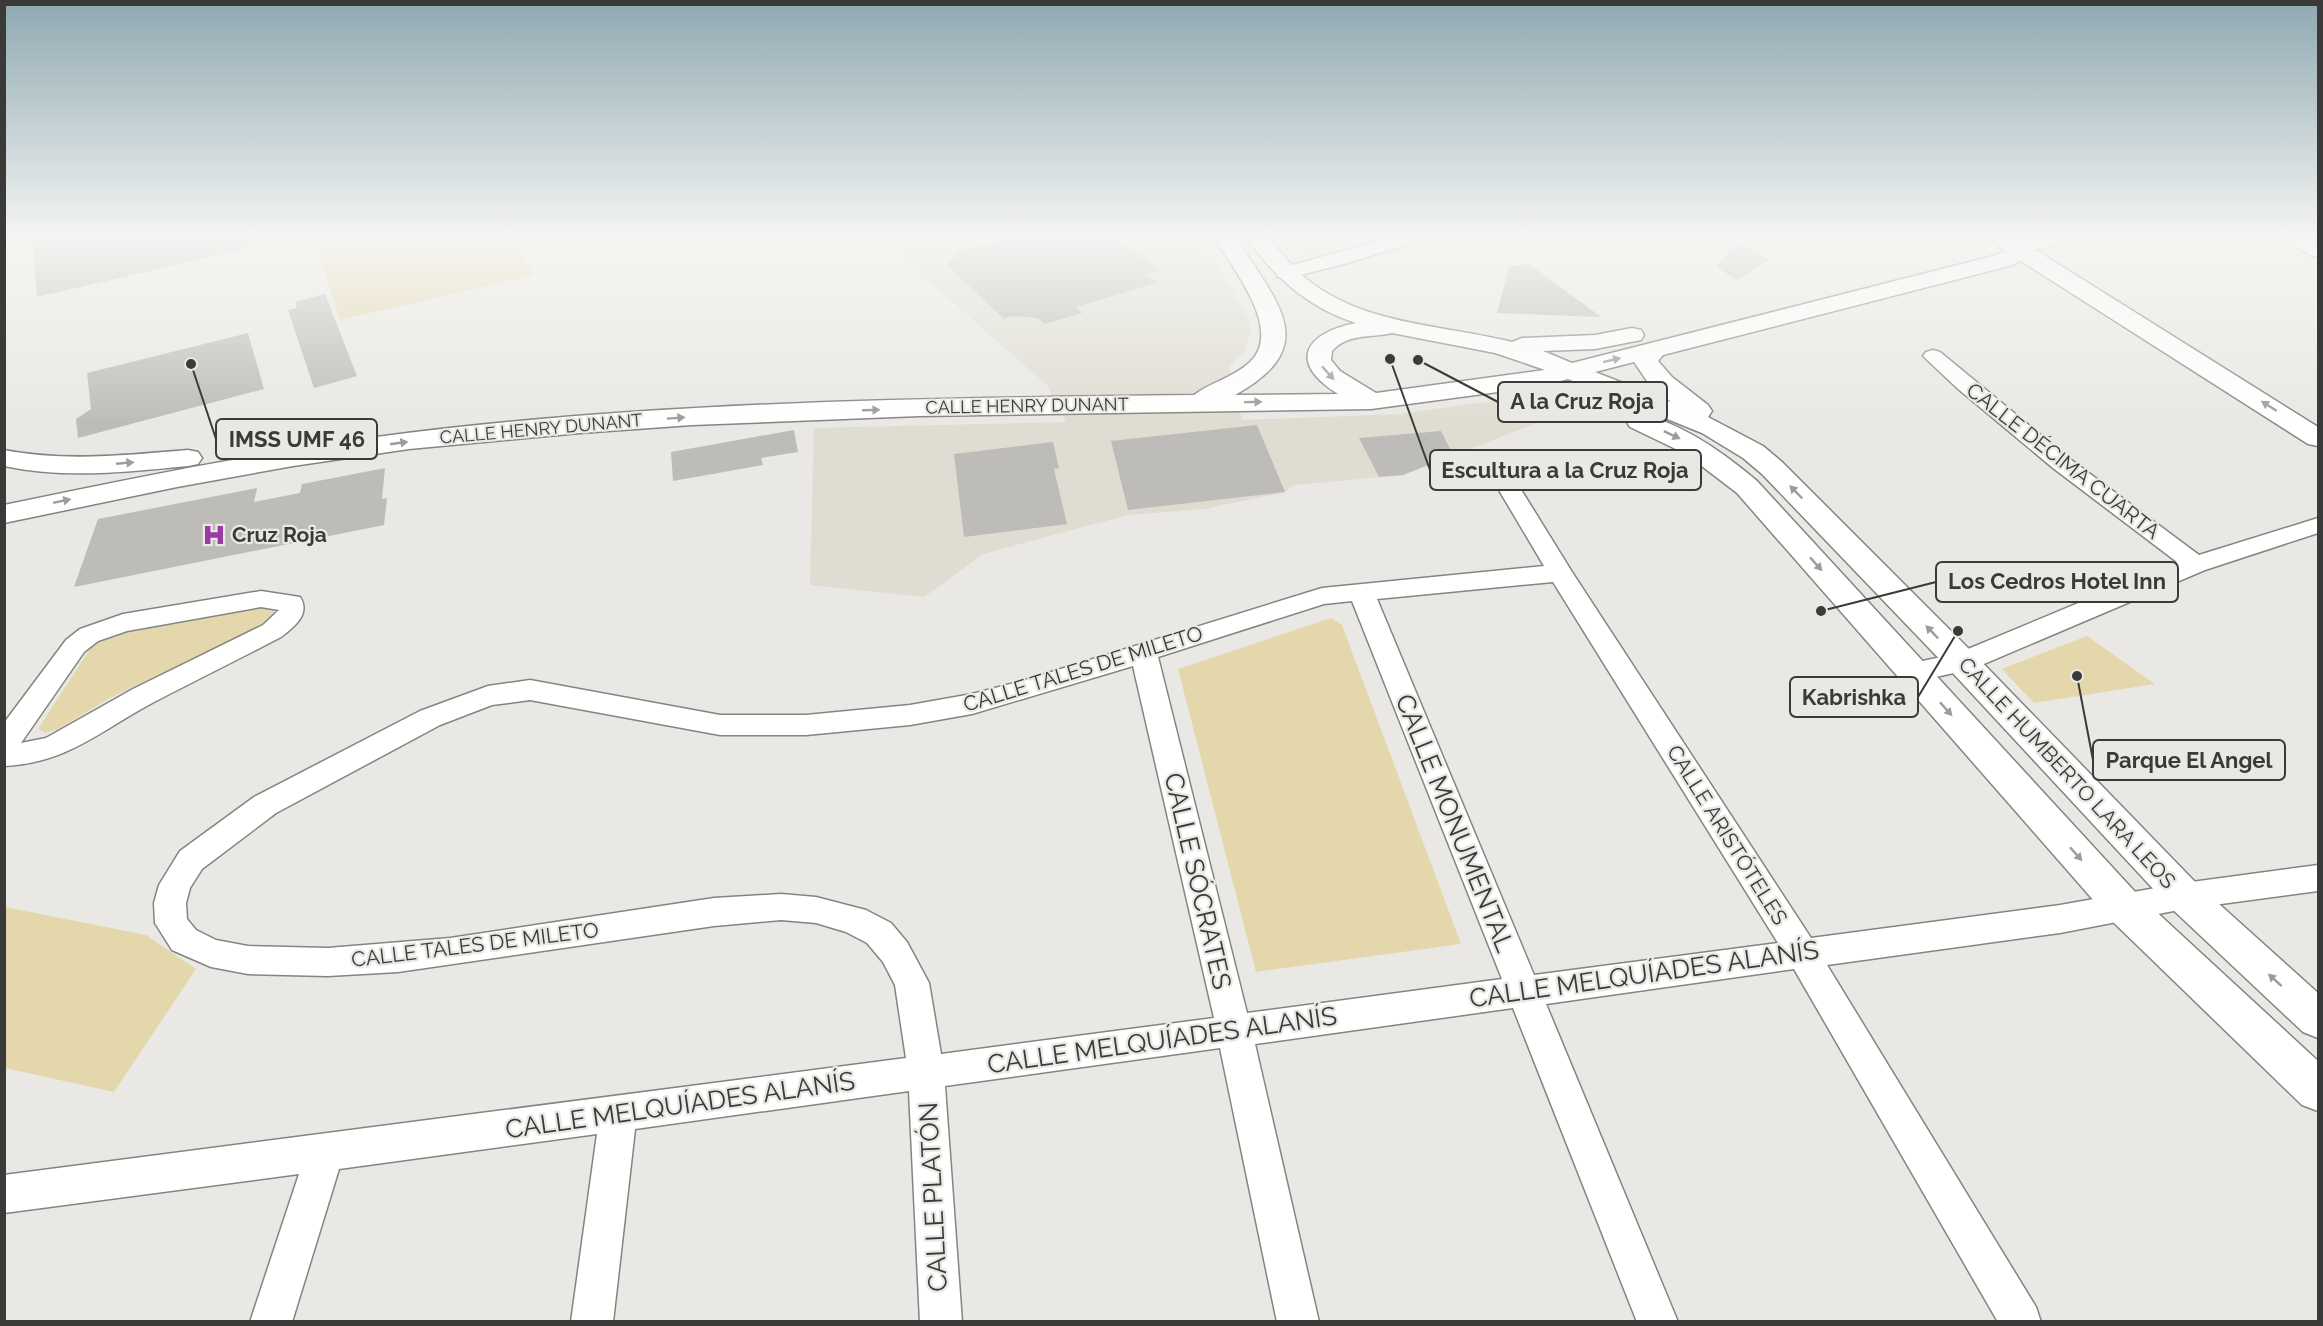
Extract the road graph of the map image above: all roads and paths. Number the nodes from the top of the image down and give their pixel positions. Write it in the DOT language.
graph roads {
  1 [pos="1261,299"];
  2 [pos="1322,299"];
  3 [pos="1785,299"];
  4 [pos="1852,299"];
  5 [pos="2102,299"];
  6 [pos="1389,327"];
  7 [pos="1497,344"];
  8 [pos="1654,349"];
  9 [pos="1933,356"];
  10 [pos="1557,374"];
  11 [pos="1371,401"];
  12 [pos="1194,403"];
  13 [pos="1711,427"];
  14 [pos="2319,438"];
  15 [pos="330,453"];
  16 [pos="4,458"];
  17 [pos="1501,475"];
  18 [pos="4,514"];
  19 [pos="2319,525"];
  20 [pos="2196,564"];
  21 [pos="1560,573"];
  22 [pos="1361,591"];
  23 [pos="1143,652"];
  24 [pos="1962,662"];
  25 [pos="1913,672"];
  26 [pos="4,745"];
  27 [pos="4,755"];
  28 [pos="2319,878"];
  29 [pos="2184,896"];
  30 [pos="2123,906"];
  31 [pos="1802,953"];
  32 [pos="1523,990"];
  33 [pos="2319,1019"];
  34 [pos="1234,1030"];
  35 [pos="926,1072"];
  36 [pos="2319,1090"];
  37 [pos="618,1114"];
  38 [pos="325,1152"];
  39 [pos="4,1194"];
  40 [pos="271,1322"];
  41 [pos="592,1322"];
  42 [pos="941,1322"];
  43 [pos="1298,1322"];
  44 [pos="1658,1322"];
  45 [pos="2021,1322"];
  1 -- 12 [label="main road"];
  2 -- 6 [label="main road, CALLE HUMBERTO LARA LEOS"];
  3 -- 7 [label="main road, CALLE HENRY DUNANT"];
  4 -- 8 [label="main road, CALLE HENRY DUNANT"];
  14 -- 5 [label="main road, one-way"];
  6 -- 7 [label="main road, CALLE HUMBERTO LARA LEOS"];
  6 -- 11 [label="main road, one-way"];
  7 -- 10 [label="main road, CALLE HUMBERTO LARA LEOS"];
  10 -- 8 [label="main road, CALLE HENRY DUNANT, one-way"];
  8 -- 13 [label="main road"];
  9 -- 20 [label="street, CALLE DÉCIMA CUARTA"];
  10 -- 11 [label="main road, CALLE HENRY DUNANT"];
  10 -- 13 [label="main road, CALLE HUMBERTO LARA LEOS"];
  10 -- 25 [label="main road, CALLE HUMBERTO LARA LEOS, one-way"];
  12 -- 11 [label="main road, CALLE HENRY DUNANT, one-way"];
  15 -- 12 [label="main road, CALLE HENRY DUNANT, one-way"];
  24 -- 13 [label="main road, CALLE HUMBERTO LARA LEOS, one-way"];
  16 -- 15 [label="main road, one-way"];
  18 -- 15 [label="main road, CALLE HENRY DUNANT, one-way"];
  17 -- 21 [label="street, CALLE ARISTÓTELES"];
  19 -- 20 [label="street"];
  20 -- 24 [label="street"];
  21 -- 22 [label="street, CALLE TALES DE MILETO"];
  21 -- 31 [label="street, CALLE ARISTÓTELES"];
  22 -- 23 [label="street, CALLE TALES DE MILETO"];
  22 -- 32 [label="street, CALLE MONUMENTAL"];
  23 -- 34 [label="street, CALLE SÓCRATES"];
  23 -- 35 [label="street, CALLE TALES DE MILETO"];
  24 -- 25 [label="street"];
  24 -- 29 [label="main road, CALLE HUMBERTO LARA LEOS"];
  25 -- 30 [label="main road, CALLE HUMBERTO LARA LEOS, one-way"];
  26 -- 27 [label="street"];
  28 -- 29 [label="street, CALLE MELQUÍADES ALANÍS"];
  29 -- 30 [label="street, CALLE MELQUÍADES ALANÍS"];
  33 -- 29 [label="main road, CALLE HUMBERTO LARA LEOS, one-way"];
  30 -- 31 [label="street, CALLE MELQUÍADES ALANÍS"];
  30 -- 36 [label="main road, CALLE HUMBERTO LARA LEOS"];
  31 -- 32 [label="street, CALLE MELQUÍADES ALANÍS"];
  31 -- 45 [label="street, CALLE ARISTÓTELES"];
  32 -- 34 [label="street, CALLE MELQUÍADES ALANÍS"];
  32 -- 44 [label="street, CALLE MONUMENTAL"];
  34 -- 35 [label="street, CALLE MELQUÍADES ALANÍS"];
  34 -- 43 [label="street, CALLE SÓCRATES"];
  35 -- 37 [label="street, CALLE MELQUÍADES ALANÍS"];
  35 -- 42 [label="street, CALLE PLATÓN"];
  37 -- 38 [label="street, CALLE MELQUÍADES ALANÍS"];
  37 -- 41 [label="street"];
  38 -- 39 [label="street, CALLE MELQUÍADES ALANÍS"];
  38 -- 40 [label="street"];
}
